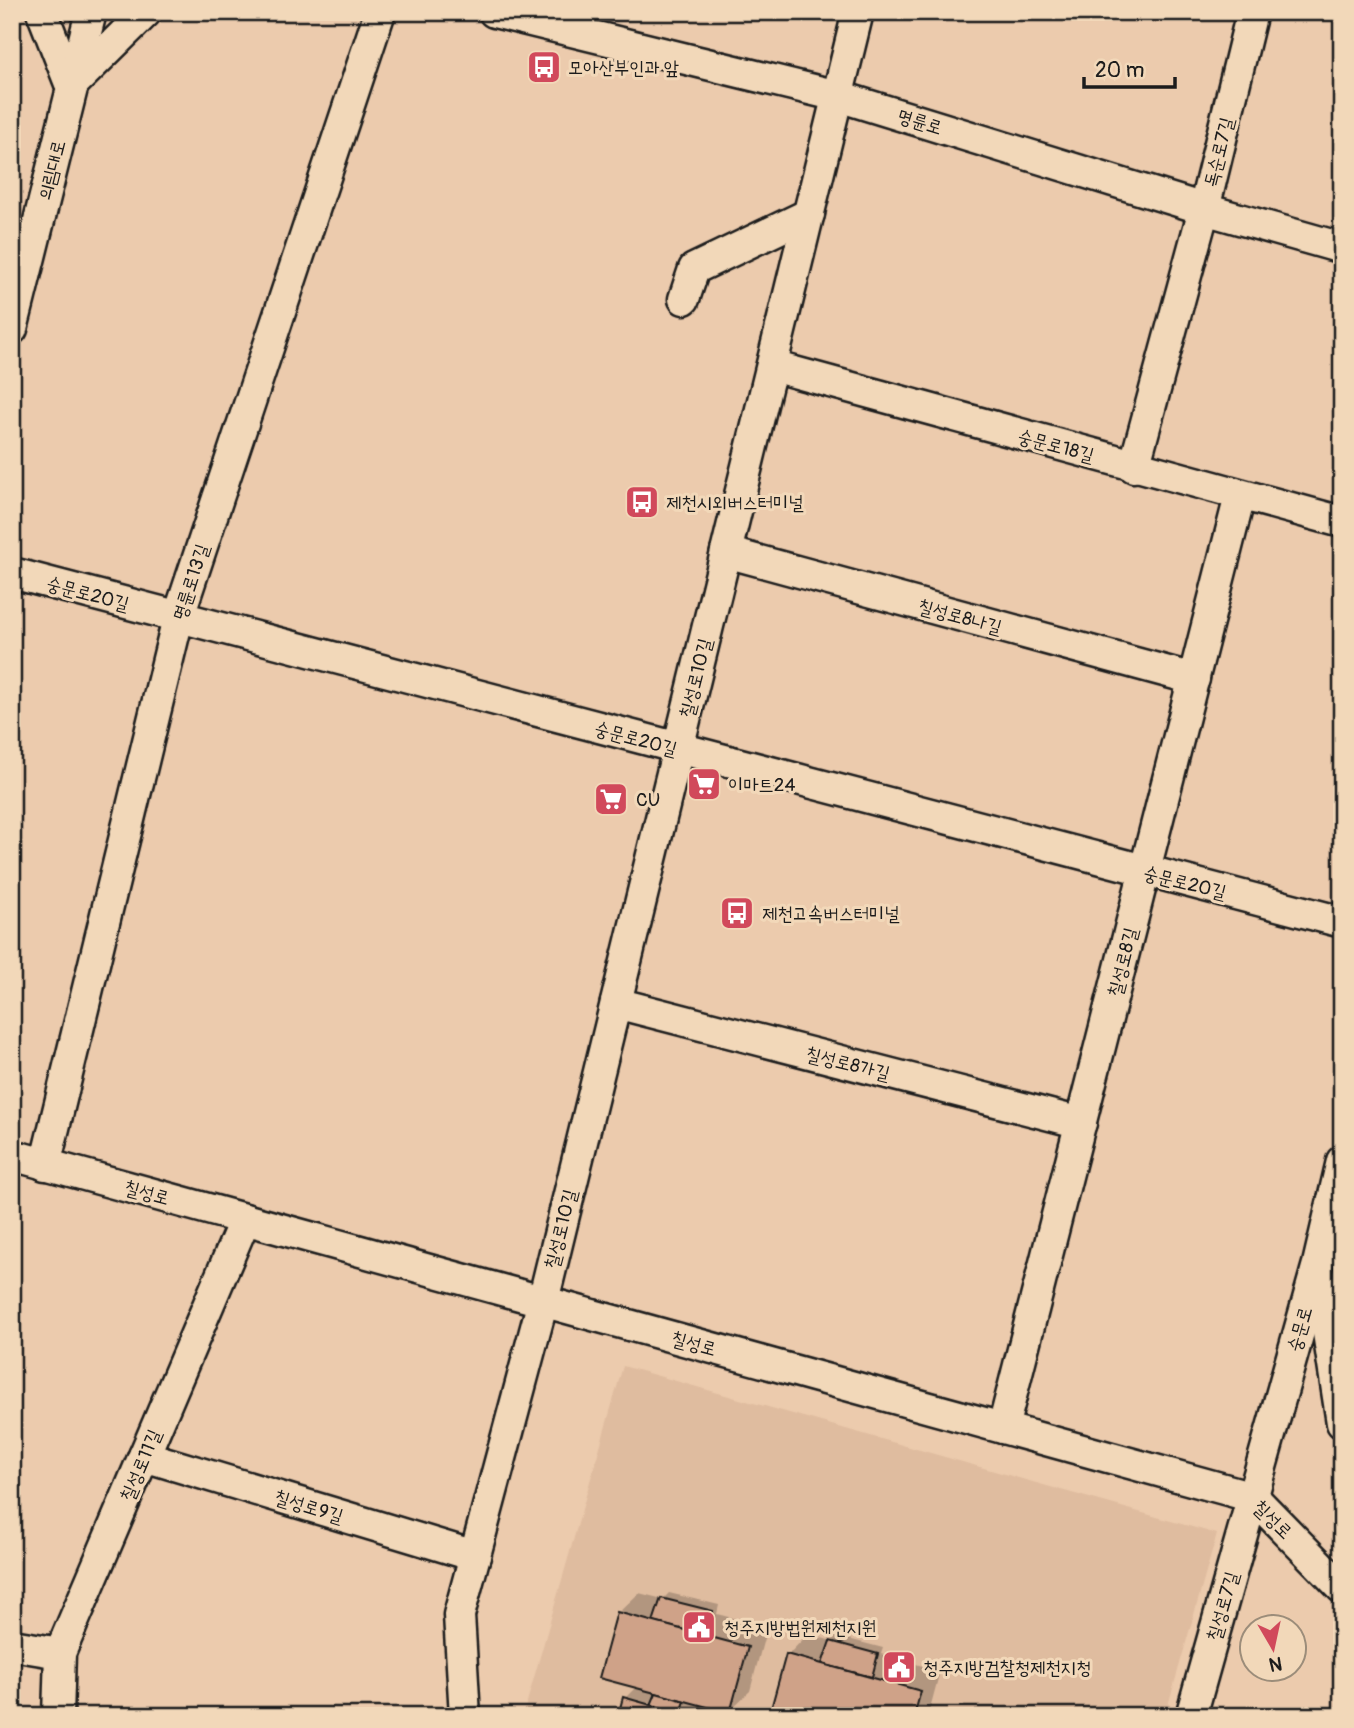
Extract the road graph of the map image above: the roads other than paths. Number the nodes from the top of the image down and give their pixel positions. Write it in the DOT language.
graph roads {
  1 [pos="42,12"];
  2 [pos="91,12"];
  3 [pos="146,12"];
  4 [pos="380,12"];
  5 [pos="494,12"];
  6 [pos="858,12"];
  7 [pos="1252,12"];
  8 [pos="71,86"];
  9 [pos="838,96"];
  10 [pos="1204,209"];
  11 [pos="809,214"];
  12 [pos="1342,248"];
  13 [pos="684,299"];
  14 [pos="12,329"];
  15 [pos="772,366"];
  16 [pos="1135,467"];
  17 [pos="1240,496"];
  18 [pos="1342,522"];
  19 [pos="726,552"];
  20 [pos="12,573"];
  21 [pos="178,618"];
  22 [pos="1194,679"];
  23 [pos="678,749"];
  24 [pos="1145,872"];
  25 [pos="1342,922"];
  26 [pos="616,1003"];
  27 [pos="1081,1123"];
  28 [pos="12,1155"];
  29 [pos="1342,1161"];
  30 [pos="45,1165"];
  31 [pos="245,1219"];
  32 [pos="1318,1264"];
  33 [pos="543,1301"];
  34 [pos="1342,1423"];
  35 [pos="1003,1428"];
  36 [pos="144,1456"];
  37 [pos="1253,1497"];
  38 [pos="475,1556"];
  39 [pos="1342,1588"];
  40 [pos="12,1645"];
  41 [pos="60,1653"];
  42 [pos="58,1716"];
  43 [pos="465,1716"];
  44 [pos="1191,1716"];
  1 -- 8 [label="street"];
  2 -- 8 [label="street, 의림대로"];
  3 -- 8 [label="street"];
  4 -- 21 [label="street, 명륜로13길"];
  5 -- 9 [label="street, 명륜로"];
  6 -- 9 [label="street, 칠성로10길"];
  7 -- 10 [label="street, 독순로7길"];
  8 -- 14 [label="street, 의림대로"];
  9 -- 10 [label="street, 명륜로"];
  9 -- 11 [label="street, 칠성로10길"];
  10 -- 12 [label="street, 명륜로"];
  10 -- 16 [label="street, 독순로7길"];
  11 -- 13 [label="street"];
  11 -- 15 [label="street, 칠성로10길"];
  15 -- 16 [label="street, 숭문로18길"];
  15 -- 19 [label="street, 칠성로10길"];
  16 -- 17 [label="street, 숭문로18길"];
  17 -- 18 [label="street, 숭문로18길"];
  17 -- 22 [label="street, 칠성로8길"];
  19 -- 22 [label="street, 칠성로8나길"];
  19 -- 23 [label="street, 칠성로10길"];
  20 -- 21 [label="street, 숭문로20길"];
  21 -- 23 [label="street, 숭문로20길"];
  21 -- 30 [label="street, 명륜로13길"];
  22 -- 24 [label="street, 칠성로8길"];
  23 -- 24 [label="street, 숭문로20길"];
  23 -- 26 [label="street, 칠성로10길"];
  24 -- 25 [label="street, 숭문로20길"];
  24 -- 27 [label="street, 칠성로8길"];
  26 -- 27 [label="street, 칠성로8가길"];
  26 -- 33 [label="street, 칠성로10길"];
  27 -- 35 [label="street, 칠성로8길"];
  28 -- 30 [label="street, 칠성로"];
  29 -- 32 [label="street, 숭문로"];
  30 -- 31 [label="street, 칠성로"];
  31 -- 33 [label="street, 칠성로"];
  31 -- 36 [label="street, 칠성로11길"];
  32 -- 34 [label="street"];
  32 -- 37 [label="street, 숭문로"];
  33 -- 35 [label="street, 칠성로"];
  33 -- 38 [label="street"];
  35 -- 37 [label="street, 칠성로"];
  36 -- 38 [label="street, 칠성로9길"];
  36 -- 41 [label="street, 칠성로11길"];
  37 -- 39 [label="street, 칠성로"];
  37 -- 44 [label="street, 칠성로7길"];
  38 -- 43 [label="street"];
  40 -- 41 [label="street"];
  41 -- 42 [label="street, 칠성로11길"];
}
